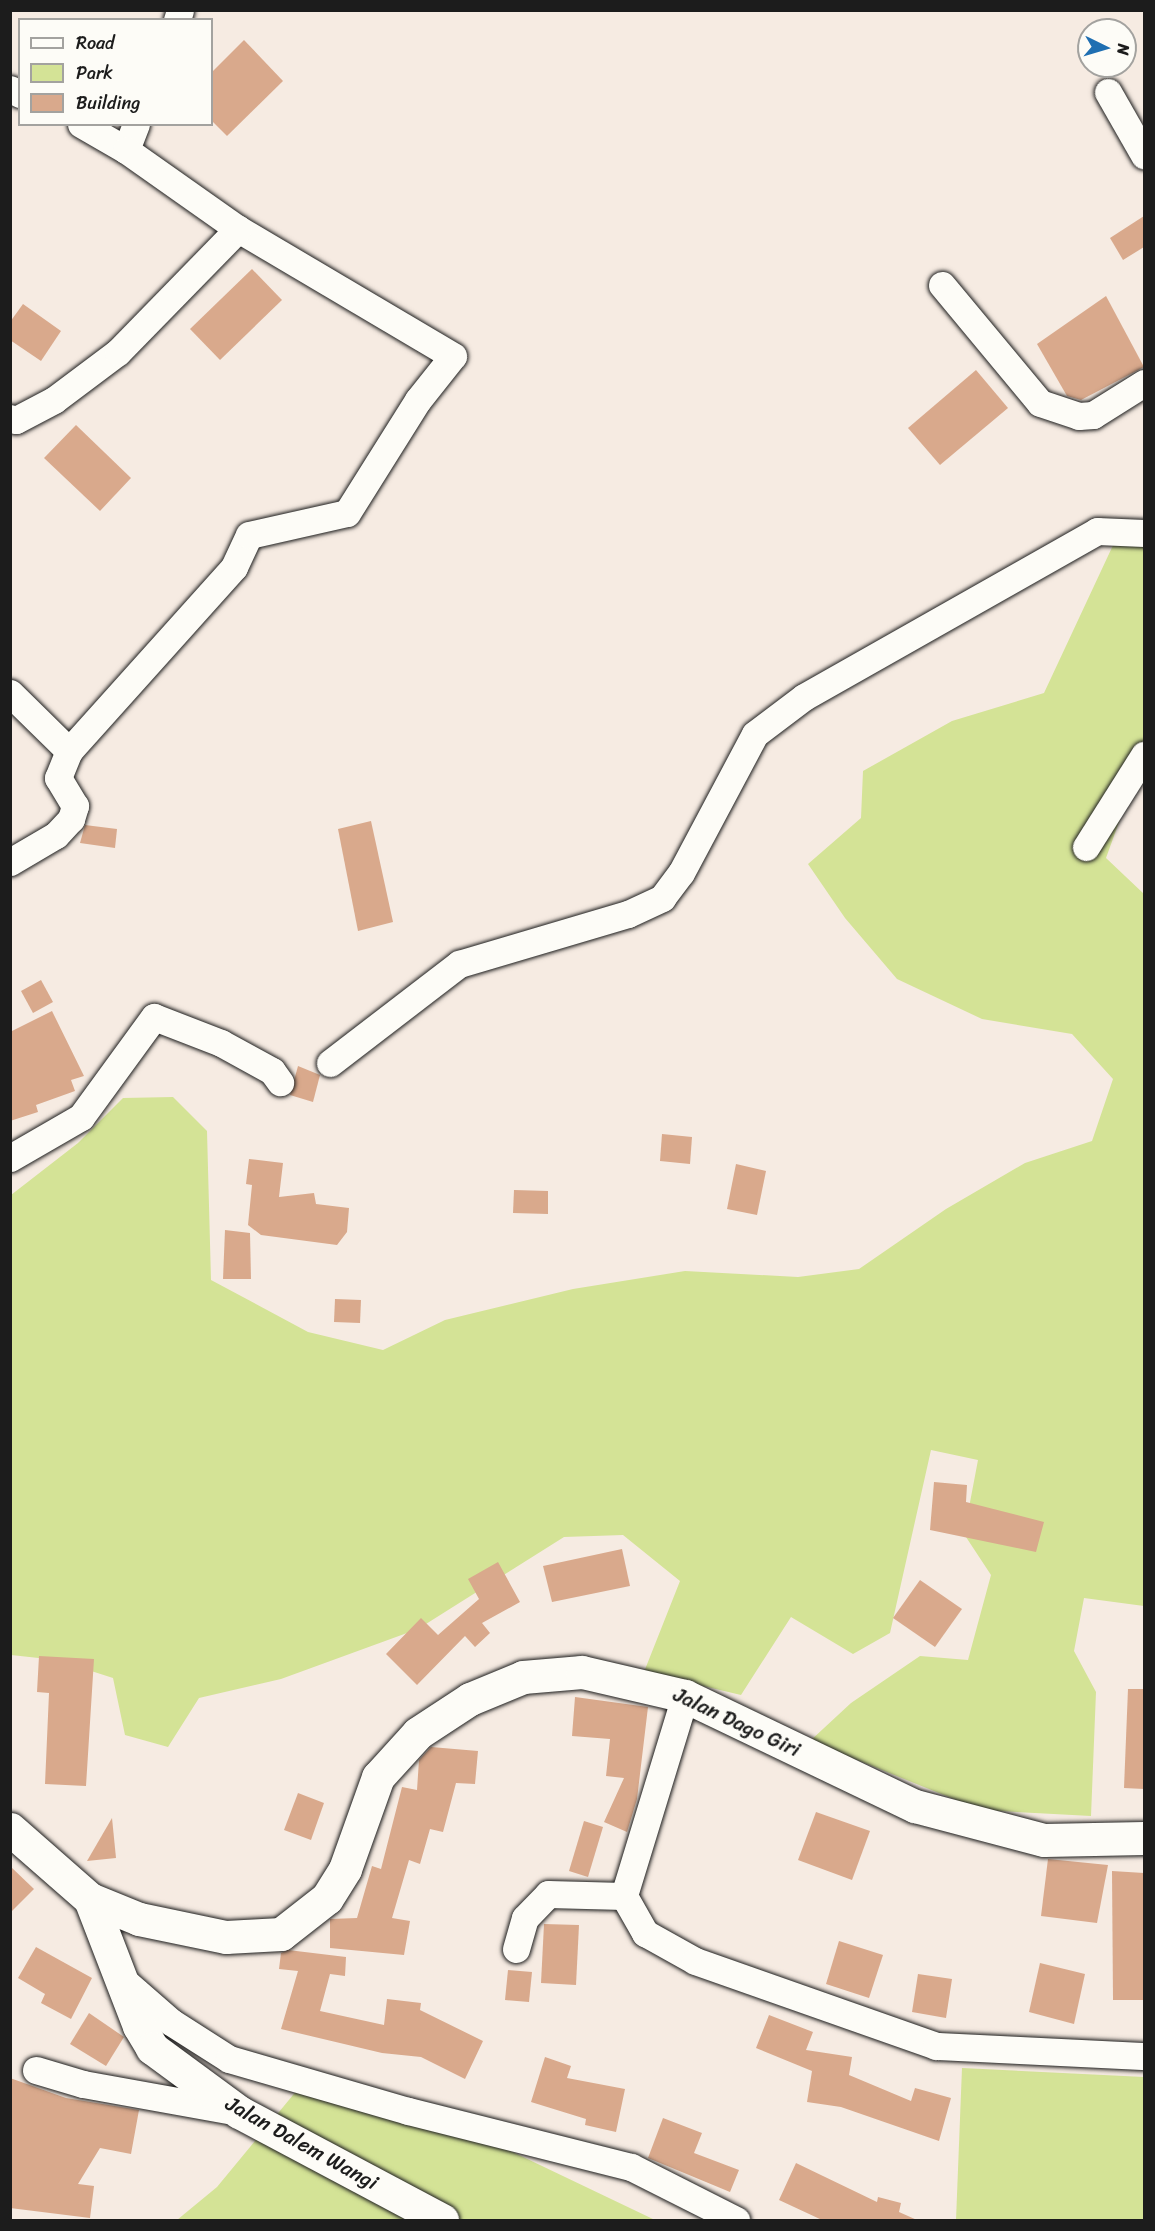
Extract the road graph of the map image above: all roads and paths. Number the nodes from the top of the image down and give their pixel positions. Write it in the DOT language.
graph roads {
  1 [pos="1108,92"];
  2 [pos="84,126"];
  3 [pos="135,126"];
  4 [pos="126,150"];
  5 [pos="1144,155"];
  6 [pos="238,229"];
  7 [pos="942,285"];
  8 [pos="1144,383"];
  9 [pos="10,418"];
  10 [pos="1144,533"];
  11 [pos="10,693"];
  12 [pos="69,751"];
  13 [pos="1144,755"];
  14 [pos="1086,847"];
  15 [pos="10,862"];
  16 [pos="330,1063"];
  17 [pos="280,1082"];
  18 [pos="10,1158"];
  19 [pos="685,1696"];
  20 [pos="10,1828"];
  21 [pos="1144,1838"];
  22 [pos="624,1896"];
  23 [pos="90,1899"];
  24 [pos="516,1948"];
  25 [pos="124,1981"];
  26 [pos="1144,2056"];
  27 [pos="36,2070"];
  28 [pos="239,2112"];
  29 [pos="442,2220"];
  30 [pos="736,2220"];
  1 -- 5 [label="street"];
  2 -- 4 [label="street"];
  3 -- 4 [label="street"];
  4 -- 6 [label="street"];
  6 -- 9 [label="street"];
  6 -- 12 [label="street"];
  7 -- 8 [label="street"];
  10 -- 16 [label="street"];
  11 -- 12 [label="street"];
  12 -- 15 [label="street"];
  13 -- 14 [label="street"];
  17 -- 18 [label="street"];
  19 -- 21 [label="main road, Jalan Dago Giri"];
  19 -- 22 [label="street"];
  19 -- 23 [label="main road, Jalan Dago Giri"];
  20 -- 23 [label="main road"];
  22 -- 24 [label="street"];
  22 -- 26 [label="street"];
  23 -- 25 [label="main road, Jalan Dalem Wangi"];
  25 -- 28 [label="main road, Jalan Dalem Wangi"];
  25 -- 30 [label="street"];
  27 -- 28 [label="street"];
  28 -- 29 [label="main road, Jalan Dalem Wangi"];
}
